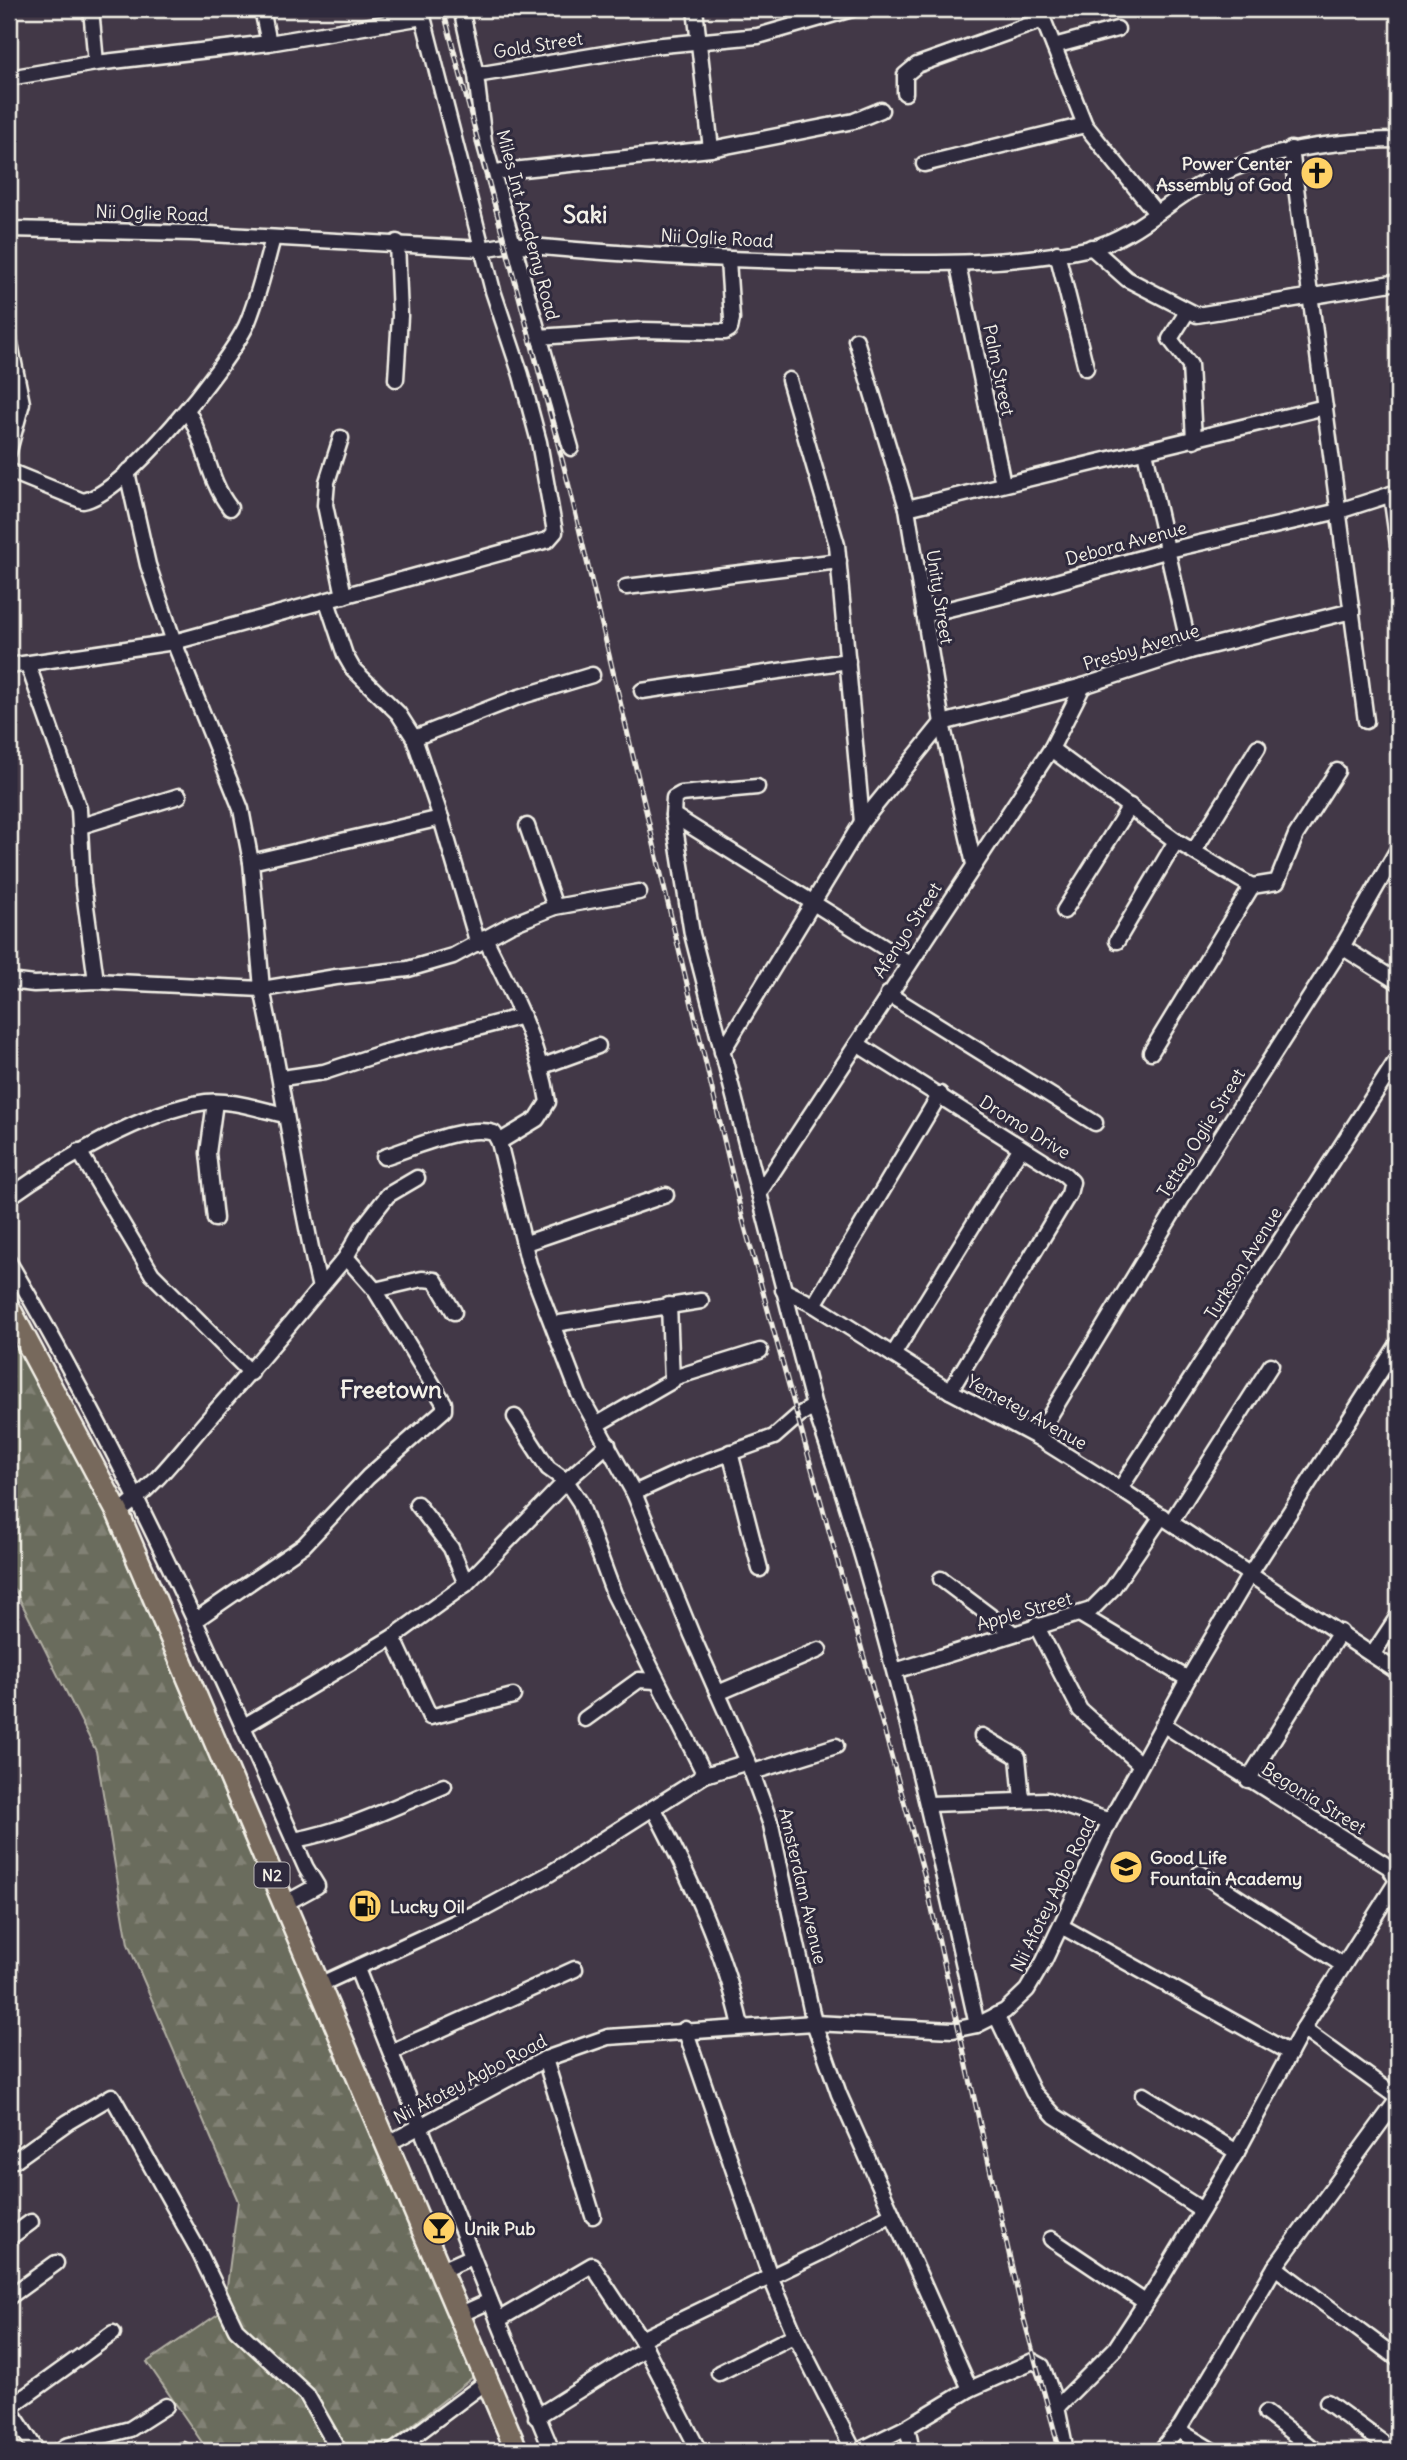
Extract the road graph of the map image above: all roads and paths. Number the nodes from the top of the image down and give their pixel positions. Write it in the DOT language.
graph roads {
  1 [pos="92,9"];
  2 [pos="262,9"];
  3 [pos="461,9"];
  4 [pos="695,9"];
  5 [pos="852,9"];
  6 [pos="422,13"];
  7 [pos="1041,14"];
  8 [pos="1117,29"];
  9 [pos="700,42"];
  10 [pos="269,43"];
  11 [pos="1055,46"];
  12 [pos="96,63"];
  13 [pos="476,75"];
  14 [pos="9,78"];
  15 [pos="905,93"];
  16 [pos="881,110"];
  17 [pos="1084,125"];
  18 [pos="1398,140"];
  19 [pos="711,149"];
  20 [pos="1291,149"];
  21 [pos="923,164"];
  22 [pos="494,172"];
  23 [pos="1156,213"];
  24 [pos="9,229"];
  25 [pos="274,239"];
  26 [pos="397,242"];
  27 [pos="511,244"];
  28 [pos="1091,247"];
  29 [pos="483,249"];
  30 [pos="1057,253"];
  31 [pos="728,260"];
  32 [pos="958,265"];
  33 [pos="1398,282"];
  34 [pos="1309,297"];
  35 [pos="1187,312"];
  36 [pos="538,337"];
  37 [pos="9,338"];
  38 [pos="856,340"];
  39 [pos="1086,368"];
  40 [pos="396,379"];
  41 [pos="789,380"];
  42 [pos="1325,407"];
  43 [pos="187,411"];
  44 [pos="341,438"];
  45 [pos="1194,440"];
  46 [pos="571,447"];
  47 [pos="9,451"];
  48 [pos="1145,452"];
  49 [pos="9,471"];
  50 [pos="127,472"];
  51 [pos="1003,484"];
  52 [pos="1394,493"];
  53 [pos="230,508"];
  54 [pos="907,508"];
  55 [pos="1339,511"];
  56 [pos="1398,545"];
  57 [pos="1169,550"];
  58 [pos="839,561"];
  59 [pos="626,587"];
  60 [pos="344,596"];
  61 [pos="327,601"];
  62 [pos="1352,611"];
  63 [pos="923,615"];
  64 [pos="174,642"];
  65 [pos="1190,651"];
  66 [pos="848,661"];
  67 [pos="28,665"];
  68 [pos="9,666"];
  69 [pos="592,675"];
  70 [pos="1083,686"];
  71 [pos="642,691"];
  72 [pos="1366,720"];
  73 [pos="942,723"];
  74 [pos="414,738"];
  75 [pos="1258,747"];
  76 [pos="1051,749"];
  77 [pos="1337,771"];
  78 [pos="757,788"];
  79 [pos="179,796"];
  80 [pos="1130,806"];
  81 [pos="673,816"];
  82 [pos="441,818"];
  83 [pos="862,822"];
  84 [pos="81,826"];
  85 [pos="527,826"];
  86 [pos="1176,841"];
  87 [pos="1398,849"];
  88 [pos="1194,851"];
  89 [pos="251,862"];
  90 [pos="974,864"];
  91 [pos="1252,886"];
  92 [pos="639,892"];
  93 [pos="811,901"];
  94 [pos="555,907"];
  95 [pos="1064,911"];
  96 [pos="482,941"];
  97 [pos="1117,941"];
  98 [pos="1342,947"];
  99 [pos="909,963"];
  100 [pos="9,981"];
  101 [pos="96,981"];
  102 [pos="1398,982"];
  103 [pos="262,989"];
  104 [pos="888,995"];
  105 [pos="523,1016"];
  106 [pos="857,1044"];
  107 [pos="598,1046"];
  108 [pos="722,1052"];
  109 [pos="1151,1052"];
  110 [pos="1398,1058"];
  111 [pos="543,1066"];
  112 [pos="282,1078"];
  113 [pos="940,1094"];
  114 [pos="215,1102"];
  115 [pos="285,1115"];
  116 [pos="1095,1123"];
  117 [pos="499,1142"];
  118 [pos="1020,1149"];
  119 [pos="79,1151"];
  120 [pos="384,1157"];
  121 [pos="417,1178"];
  122 [pos="759,1193"];
  123 [pos="666,1195"];
  124 [pos="9,1197"];
  125 [pos="215,1219"];
  126 [pos="526,1243"];
  127 [pos="346,1257"];
  128 [pos="9,1262"];
  129 [pos="320,1288"];
  130 [pos="375,1290"];
  131 [pos="783,1290"];
  132 [pos="701,1301"];
  133 [pos="669,1305"];
  134 [pos="814,1305"];
  135 [pos="9,1308"];
  136 [pos="454,1312"];
  137 [pos="554,1324"];
  138 [pos="1398,1344"];
  139 [pos="760,1351"];
  140 [pos="893,1355"];
  141 [pos="1271,1365"];
  142 [pos="251,1373"];
  143 [pos="673,1378"];
  144 [pos="950,1391"];
  145 [pos="814,1406"];
  146 [pos="515,1417"];
  147 [pos="596,1425"];
  148 [pos="1037,1437"];
  149 [pos="608,1444"];
  150 [pos="730,1452"];
  151 [pos="566,1481"];
  152 [pos="1121,1489"];
  153 [pos="634,1493"];
  154 [pos="138,1499"];
  155 [pos="417,1504"];
  156 [pos="118,1513"];
  157 [pos="1167,1519"];
  158 [pos="761,1569"];
  159 [pos="1251,1574"];
  160 [pos="941,1579"];
  161 [pos="466,1584"];
  162 [pos="1081,1615"];
  163 [pos="1398,1616"];
  164 [pos="197,1619"];
  165 [pos="1036,1625"];
  166 [pos="1340,1632"];
  167 [pos="1013,1633"];
  168 [pos="393,1637"];
  169 [pos="819,1650"];
  170 [pos="1373,1654"];
  171 [pos="895,1671"];
  172 [pos="1398,1672"];
  173 [pos="1188,1679"];
  174 [pos="656,1681"];
  175 [pos="718,1693"];
  176 [pos="513,1696"];
  177 [pos="585,1719"];
  178 [pos="1164,1725"];
  179 [pos="244,1726"];
  180 [pos="982,1736"];
  181 [pos="836,1746"];
  182 [pos="1140,1764"];
  183 [pos="750,1767"];
  184 [pos="705,1775"];
  185 [pos="1248,1780"];
  186 [pos="444,1786"];
  187 [pos="1022,1799"];
  188 [pos="929,1804"];
  189 [pos="654,1809"];
  190 [pos="1110,1821"];
  191 [pos="294,1840"];
  192 [pos="1200,1873"];
  193 [pos="284,1904"];
  194 [pos="1061,1926"];
  195 [pos="1343,1965"];
  196 [pos="357,1969"];
  197 [pos="575,1969"];
  198 [pos="321,1984"];
  199 [pos="996,2015"];
  200 [pos="814,2023"];
  201 [pos="977,2025"];
  202 [pos="741,2026"];
  203 [pos="685,2029"];
  204 [pos="1303,2029"];
  205 [pos="391,2052"];
  206 [pos="1290,2053"];
  207 [pos="545,2059"];
  208 [pos="1143,2095"];
  209 [pos="1398,2098"];
  210 [pos="419,2128"];
  211 [pos="388,2143"];
  212 [pos="1237,2152"];
  213 [pos="15,2160"];
  214 [pos="1202,2210"];
  215 [pos="892,2214"];
  216 [pos="593,2216"];
  217 [pos="31,2222"];
  218 [pos="9,2238"];
  219 [pos="1051,2239"];
  220 [pos="471,2257"];
  221 [pos="56,2263"];
  222 [pos="1275,2267"];
  223 [pos="442,2270"];
  224 [pos="770,2276"];
  225 [pos="9,2297"];
  226 [pos="490,2301"];
  227 [pos="1145,2302"];
  228 [pos="461,2314"];
  229 [pos="498,2320"];
  230 [pos="113,2333"];
  231 [pos="794,2335"];
  232 [pos="643,2343"];
  233 [pos="1398,2359"];
  234 [pos="719,2373"];
  235 [pos="486,2382"];
  236 [pos="970,2389"];
  237 [pos="1327,2402"];
  238 [pos="166,2406"];
  239 [pos="1056,2407"];
  240 [pos="9,2408"];
  241 [pos="1266,2413"];
  242 [pos="536,2417"];
  243 [pos="907,2427"];
  244 [pos="1178,2430"];
  245 [pos="37,2451"];
  246 [pos="59,2451"];
  247 [pos="339,2451"];
  248 [pos="394,2451"];
  249 [pos="517,2451"];
  250 [pos="552,2451"];
  251 [pos="699,2451"];
  252 [pos="856,2451"];
  253 [pos="912,2451"];
  254 [pos="1066,2451"];
  255 [pos="1160,2451"];
  256 [pos="1213,2451"];
  257 [pos="1316,2451"];
  258 [pos="1394,2451"];
  1 -- 12 [label="street"];
  2 -- 10 [label="street"];
  3 -- 13 [label="street, Miles Int Academy Road"];
  4 -- 9 [label="street"];
  5 -- 9 [label="street, Gold Street"];
  6 -- 10 [label="street"];
  6 -- 29 [label="street"];
  7 -- 11 [label="street"];
  7 -- 15 [label="street"];
  8 -- 11 [label="street"];
  9 -- 13 [label="street, Gold Street"];
  9 -- 19 [label="street"];
  10 -- 12 [label="street"];
  11 -- 17 [label="street"];
  12 -- 14 [label="street"];
  13 -- 22 [label="street, Miles Int Academy Road"];
  16 -- 19 [label="street"];
  17 -- 21 [label="street"];
  17 -- 23 [label="street"];
  18 -- 20 [label="street, Nii Oglie Road"];
  19 -- 22 [label="street"];
  20 -- 23 [label="street, Nii Oglie Road"];
  20 -- 34 [label="street"];
  22 -- 27 [label="street, Miles Int Academy Road"];
  23 -- 28 [label="street, Nii Oglie Road"];
  24 -- 25 [label="street, Nii Oglie Road"];
  25 -- 26 [label="street, Nii Oglie Road"];
  25 -- 43 [label="street"];
  26 -- 29 [label="street, Nii Oglie Road"];
  26 -- 40 [label="street"];
  27 -- 29 [label="street, Nii Oglie Road"];
  27 -- 31 [label="street, Nii Oglie Road"];
  27 -- 36 [label="street, Miles Int Academy Road"];
  28 -- 30 [label="street, Nii Oglie Road"];
  28 -- 35 [label="street"];
  29 -- 60 [label="street"];
  30 -- 32 [label="street, Nii Oglie Road"];
  30 -- 39 [label="street"];
  31 -- 32 [label="street, Nii Oglie Road"];
  31 -- 36 [label="street"];
  32 -- 51 [label="street, Palm Street"];
  33 -- 34 [label="street"];
  34 -- 35 [label="street"];
  34 -- 42 [label="street"];
  35 -- 45 [label="street"];
  36 -- 46 [label="street, Miles Int Academy Road"];
  37 -- 47 [label="street"];
  38 -- 54 [label="street, Unity Street"];
  41 -- 58 [label="street"];
  42 -- 45 [label="street"];
  42 -- 55 [label="street"];
  43 -- 50 [label="street"];
  43 -- 53 [label="street"];
  44 -- 60 [label="street"];
  45 -- 48 [label="street"];
  48 -- 51 [label="street"];
  48 -- 57 [label="street"];
  49 -- 50 [label="street"];
  50 -- 64 [label="street"];
  51 -- 54 [label="street"];
  52 -- 55 [label="street"];
  52 -- 56 [label="street"];
  54 -- 63 [label="street, Unity Street"];
  55 -- 57 [label="street, Debora Avenue"];
  55 -- 62 [label="street"];
  57 -- 63 [label="street, Debora Avenue"];
  57 -- 65 [label="street"];
  58 -- 59 [label="street"];
  58 -- 66 [label="street"];
  60 -- 61 [label="street"];
  61 -- 64 [label="street"];
  61 -- 74 [label="street"];
  62 -- 65 [label="street, Presby Avenue"];
  62 -- 72 [label="street"];
  63 -- 73 [label="street, Unity Street"];
  64 -- 67 [label="street"];
  64 -- 89 [label="street"];
  65 -- 70 [label="street, Presby Avenue"];
  66 -- 71 [label="street"];
  66 -- 83 [label="street"];
  67 -- 68 [label="street"];
  67 -- 84 [label="street"];
  69 -- 74 [label="street"];
  70 -- 73 [label="street, Presby Avenue"];
  70 -- 76 [label="street, Afenyo Street"];
  73 -- 83 [label="street"];
  73 -- 90 [label="street, Unity Street"];
  74 -- 82 [label="street"];
  75 -- 88 [label="street"];
  76 -- 80 [label="street"];
  76 -- 90 [label="street, Afenyo Street"];
  77 -- 91 [label="street"];
  78 -- 81 [label="street"];
  79 -- 84 [label="street"];
  80 -- 86 [label="street"];
  80 -- 95 [label="street"];
  81 -- 93 [label="street"];
  81 -- 108 [label="street"];
  82 -- 89 [label="street"];
  82 -- 96 [label="street"];
  83 -- 93 [label="street"];
  84 -- 101 [label="street"];
  85 -- 94 [label="street"];
  86 -- 88 [label="street"];
  86 -- 97 [label="street"];
  87 -- 98 [label="street, Tettey Oglie Street"];
  88 -- 91 [label="street"];
  89 -- 103 [label="street"];
  90 -- 99 [label="street, Afenyo Street"];
  91 -- 109 [label="street"];
  92 -- 94 [label="street"];
  93 -- 99 [label="street"];
  93 -- 108 [label="street"];
  94 -- 96 [label="street"];
  96 -- 103 [label="street"];
  96 -- 105 [label="street"];
  98 -- 102 [label="street"];
  98 -- 148 [label="street, Tettey Oglie Street"];
  99 -- 104 [label="street, Afenyo Street"];
  100 -- 101 [label="street"];
  101 -- 103 [label="street"];
  103 -- 112 [label="street"];
  104 -- 106 [label="street, Afenyo Street"];
  104 -- 116 [label="street"];
  105 -- 111 [label="street"];
  105 -- 112 [label="street"];
  106 -- 113 [label="street, Dromo Drive"];
  106 -- 122 [label="street, Afenyo Street"];
  107 -- 111 [label="street"];
  108 -- 122 [label="street"];
  110 -- 152 [label="street, Turkson Avenue"];
  111 -- 117 [label="street"];
  112 -- 115 [label="street"];
  113 -- 118 [label="street, Dromo Drive"];
  113 -- 134 [label="street"];
  114 -- 115 [label="street"];
  114 -- 119 [label="street"];
  114 -- 125 [label="street"];
  115 -- 129 [label="street"];
  117 -- 120 [label="street"];
  117 -- 126 [label="street, Amsterdam Avenue"];
  118 -- 140 [label="street"];
  118 -- 144 [label="street, Dromo Drive"];
  119 -- 124 [label="street"];
  119 -- 142 [label="street"];
  121 -- 127 [label="street"];
  122 -- 131 [label="street"];
  123 -- 126 [label="street"];
  126 -- 137 [label="street, Amsterdam Avenue"];
  127 -- 129 [label="street"];
  127 -- 130 [label="street"];
  128 -- 154 [label="street"];
  129 -- 142 [label="street"];
  130 -- 136 [label="street"];
  130 -- 164 [label="street"];
  131 -- 134 [label="street, Yemetey Avenue"];
  131 -- 145 [label="street"];
  132 -- 133 [label="street"];
  133 -- 137 [label="street"];
  133 -- 143 [label="street"];
  134 -- 140 [label="street, Yemetey Avenue"];
  135 -- 156 [label="highway, N2"];
  137 -- 147 [label="street, Amsterdam Avenue"];
  138 -- 159 [label="street, Nii Afotey Agbo Road"];
  139 -- 143 [label="street"];
  140 -- 144 [label="street, Yemetey Avenue"];
  141 -- 157 [label="street, Apple Street"];
  142 -- 154 [label="street"];
  143 -- 147 [label="street"];
  144 -- 148 [label="street, Yemetey Avenue"];
  145 -- 150 [label="street"];
  145 -- 171 [label="street"];
  146 -- 151 [label="street"];
  147 -- 149 [label="street, Amsterdam Avenue"];
  148 -- 152 [label="street, Yemetey Avenue"];
  149 -- 151 [label="street"];
  149 -- 153 [label="street, Amsterdam Avenue"];
  150 -- 153 [label="street"];
  150 -- 158 [label="street"];
  151 -- 161 [label="street"];
  151 -- 174 [label="street"];
  152 -- 157 [label="street, Yemetey Avenue"];
  153 -- 175 [label="street, Amsterdam Avenue"];
  154 -- 156 [label="street"];
  154 -- 164 [label="street"];
  155 -- 161 [label="street"];
  156 -- 193 [label="highway, N2"];
  157 -- 159 [label="street, Yemetey Avenue"];
  157 -- 162 [label="street, Apple Street"];
  159 -- 166 [label="street, Yemetey Avenue"];
  159 -- 173 [label="street, Nii Afotey Agbo Road"];
  160 -- 167 [label="street"];
  161 -- 168 [label="street"];
  162 -- 165 [label="street, Apple Street"];
  162 -- 173 [label="street"];
  163 -- 170 [label="street"];
  164 -- 179 [label="street"];
  165 -- 167 [label="street, Apple Street"];
  165 -- 182 [label="street"];
  166 -- 170 [label="street, Yemetey Avenue"];
  166 -- 185 [label="street"];
  167 -- 171 [label="street, Apple Street"];
  168 -- 176 [label="street"];
  168 -- 179 [label="street"];
  169 -- 175 [label="street"];
  170 -- 172 [label="street, Yemetey Avenue"];
  171 -- 188 [label="street"];
  173 -- 178 [label="street, Nii Afotey Agbo Road"];
  174 -- 177 [label="street"];
  174 -- 184 [label="street"];
  175 -- 183 [label="street, Amsterdam Avenue"];
  178 -- 182 [label="street, Nii Afotey Agbo Road"];
  178 -- 185 [label="street, Begonia Street"];
  179 -- 191 [label="street"];
  180 -- 187 [label="street"];
  181 -- 183 [label="street"];
  182 -- 190 [label="street, Nii Afotey Agbo Road"];
  183 -- 184 [label="street"];
  183 -- 200 [label="street, Amsterdam Avenue"];
  184 -- 189 [label="street"];
  185 -- 195 [label="street, Begonia Street"];
  186 -- 191 [label="street"];
  187 -- 188 [label="street"];
  187 -- 190 [label="street"];
  188 -- 201 [label="street"];
  189 -- 196 [label="street"];
  189 -- 202 [label="street"];
  190 -- 194 [label="street, Nii Afotey Agbo Road"];
  191 -- 193 [label="street"];
  192 -- 195 [label="street"];
  193 -- 198 [label="highway, N2"];
  194 -- 199 [label="street, Nii Afotey Agbo Road"];
  194 -- 206 [label="street"];
  195 -- 204 [label="street, Begonia Street"];
  196 -- 198 [label="street"];
  196 -- 205 [label="street"];
  197 -- 205 [label="street"];
  198 -- 211 [label="highway, N2"];
  199 -- 201 [label="street, Nii Afotey Agbo Road"];
  199 -- 214 [label="street"];
  200 -- 201 [label="street, Nii Afotey Agbo Road"];
  200 -- 202 [label="street, Nii Afotey Agbo Road"];
  200 -- 215 [label="street, Amsterdam Avenue"];
  202 -- 203 [label="street, Nii Afotey Agbo Road"];
  203 -- 207 [label="street, Nii Afotey Agbo Road"];
  203 -- 224 [label="street"];
  204 -- 206 [label="street, Begonia Street"];
  204 -- 209 [label="street"];
  205 -- 210 [label="street"];
  206 -- 212 [label="street, Begonia Street"];
  207 -- 210 [label="street, Nii Afotey Agbo Road"];
  207 -- 216 [label="street"];
  208 -- 212 [label="street"];
  209 -- 222 [label="street"];
  210 -- 211 [label="street, Nii Afotey Agbo Road"];
  210 -- 220 [label="street"];
  211 -- 223 [label="highway, N2"];
  212 -- 214 [label="street, Begonia Street"];
  213 -- 247 [label="street"];
  214 -- 227 [label="street, Begonia Street"];
  215 -- 224 [label="street"];
  215 -- 236 [label="street, Amsterdam Avenue"];
  217 -- 218 [label="street"];
  219 -- 227 [label="street"];
  220 -- 223 [label="street"];
  220 -- 226 [label="street"];
  221 -- 225 [label="street"];
  222 -- 233 [label="street"];
  222 -- 244 [label="street"];
  223 -- 228 [label="highway, N2"];
  224 -- 231 [label="street"];
  224 -- 232 [label="street"];
  226 -- 228 [label="street"];
  226 -- 229 [label="street"];
  227 -- 239 [label="street, Begonia Street"];
  228 -- 235 [label="highway, N2"];
  229 -- 232 [label="street"];
  229 -- 242 [label="street"];
  230 -- 240 [label="street"];
  231 -- 234 [label="street"];
  231 -- 252 [label="street"];
  232 -- 242 [label="street"];
  232 -- 251 [label="street"];
  235 -- 248 [label="street"];
  235 -- 249 [label="highway, N2"];
  236 -- 239 [label="street"];
  236 -- 243 [label="street"];
  237 -- 258 [label="street"];
  238 -- 246 [label="street"];
  239 -- 254 [label="street"];
  240 -- 245 [label="street"];
  241 -- 257 [label="street"];
  242 -- 250 [label="street"];
  243 -- 252 [label="street"];
  243 -- 253 [label="street"];
  244 -- 255 [label="street"];
  244 -- 256 [label="street"];
}
